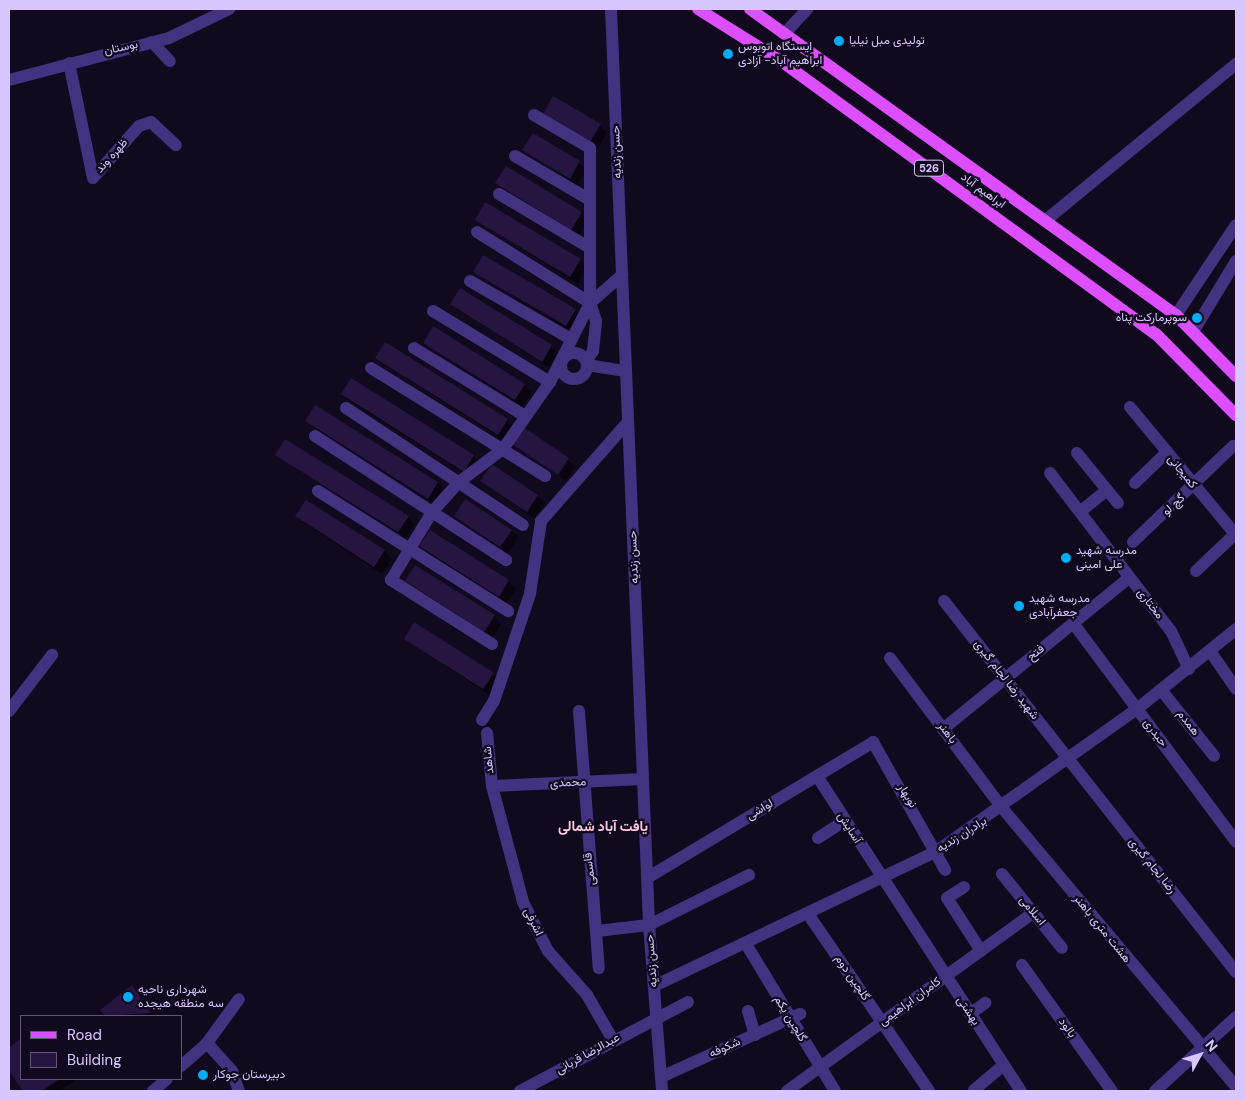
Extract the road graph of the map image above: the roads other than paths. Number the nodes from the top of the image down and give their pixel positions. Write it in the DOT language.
graph roads {
  1 [pos="229,9"];
  2 [pos="612,9"];
  3 [pos="624,9"];
  4 [pos="698,9"];
  5 [pos="750,9"];
  6 [pos="806,9"];
  7 [pos="612,22"];
  8 [pos="785,33"];
  9 [pos="152,42"];
  10 [pos="170,61"];
  11 [pos="68,62"];
  12 [pos="1236,64"];
  13 [pos="9,80"];
  14 [pos="534,115"];
  15 [pos="176,145"];
  16 [pos="515,156"];
  17 [pos="499,194"];
  18 [pos="590,200"];
  19 [pos="1046,220"];
  20 [pos="1236,225"];
  21 [pos="477,232"];
  22 [pos="590,248"];
  23 [pos="1236,261"];
  24 [pos="622,275"];
  25 [pos="470,281"];
  26 [pos="590,303"];
  27 [pos="434,311"];
  28 [pos="1176,315"];
  29 [pos="1193,332"];
  30 [pos="571,339"];
  31 [pos="414,348"];
  32 [pos="563,359"];
  33 [pos="587,363"];
  34 [pos="371,368"];
  35 [pos="626,371"];
  36 [pos="1236,376"];
  37 [pos="550,382"];
  38 [pos="1130,407"];
  39 [pos="346,408"];
  40 [pos="1236,415"];
  41 [pos="525,416"];
  42 [pos="628,422"];
  43 [pos="316,436"];
  44 [pos="1233,446"];
  45 [pos="503,449"];
  46 [pos="1167,452"];
  47 [pos="1077,453"];
  48 [pos="1050,473"];
  49 [pos="544,476"];
  50 [pos="459,482"];
  51 [pos="1135,483"];
  52 [pos="1195,487"];
  53 [pos="1107,490"];
  54 [pos="318,491"];
  55 [pos="1118,502"];
  56 [pos="432,512"];
  57 [pos="1081,512"];
  58 [pos="524,525"];
  59 [pos="1236,535"];
  60 [pos="1133,542"];
  61 [pos="409,548"];
  62 [pos="506,560"];
  63 [pos="1196,571"];
  64 [pos="1130,578"];
  65 [pos="944,601"];
  66 [pos="508,612"];
  67 [pos="1074,623"];
  68 [pos="1236,629"];
  69 [pos="492,644"];
  70 [pos="1210,650"];
  71 [pos="52,655"];
  72 [pos="890,658"];
  73 [pos="1189,669"];
  74 [pos="1005,679"];
  75 [pos="1236,689"];
  76 [pos="1162,691"];
  77 [pos="1137,709"];
  78 [pos="9,711"];
  79 [pos="579,711"];
  80 [pos="482,720"];
  81 [pos="943,729"];
  82 [pos="487,733"];
  83 [pos="874,742"];
  84 [pos="1214,756"];
  85 [pos="1067,760"];
  86 [pos="817,776"];
  87 [pos="643,780"];
  88 [pos="581,783"];
  89 [pos="492,786"];
  90 [pos="1003,809"];
  91 [pos="844,821"];
  92 [pos="818,838"];
  93 [pos="1236,842"];
  94 [pos="937,851"];
  95 [pos="945,870"];
  96 [pos="1002,874"];
  97 [pos="749,875"];
  98 [pos="647,878"];
  99 [pos="881,881"];
  100 [pos="964,887"];
  101 [pos="1033,913"];
  102 [pos="808,914"];
  103 [pos="649,925"];
  104 [pos="597,931"];
  105 [pos="746,944"];
  106 [pos="1062,948"];
  107 [pos="981,951"];
  108 [pos="1022,965"];
  109 [pos="599,968"];
  110 [pos="1236,972"];
  111 [pos="945,977"];
  112 [pos="654,986"];
  113 [pos="239,999"];
  114 [pos="688,1002"];
  115 [pos="985,1003"];
  116 [pos="748,1011"];
  117 [pos="970,1014"];
  118 [pos="656,1016"];
  119 [pos="795,1016"];
  120 [pos="1236,1017"];
  121 [pos="882,1022"];
  122 [pos="755,1035"];
  123 [pos="613,1040"];
  124 [pos="207,1043"];
  125 [pos="1201,1050"];
  126 [pos="182,1065"];
  127 [pos="1004,1066"];
  128 [pos="819,1068"];
  129 [pos="660,1077"];
  130 [pos="166,1080"];
  131 [pos="1236,1087"];
  132 [pos="974,1090"];
  133 [pos="153,1091"];
  134 [pos="239,1091"];
  135 [pos="520,1091"];
  136 [pos="662,1091"];
  137 [pos="787,1091"];
  138 [pos="835,1091"];
  139 [pos="928,1091"];
  140 [pos="1021,1091"];
  141 [pos="1112,1091"];
  142 [pos="1155,1091"];
  1 -- 9 [label="street, بوستان"];
  2 -- 7 [label="street, حسن زندیه"];
  3 -- 7 [label="street"];
  4 -- 40 [label="main road, ابراهیم آباد / 526"];
  5 -- 8 [label="main road, ابراهیم آباد / 526"];
  6 -- 8 [label="street"];
  7 -- 24 [label="street, حسن زندیه"];
  8 -- 19 [label="main road, ابراهیم آباد / 526"];
  9 -- 10 [label="street"];
  9 -- 11 [label="street, بوستان"];
  11 -- 13 [label="street, بوستان"];
  11 -- 15 [label="street, ظهره وند"];
  12 -- 19 [label="street"];
  14 -- 18 [label="street"];
  16 -- 18 [label="street"];
  17 -- 22 [label="street"];
  18 -- 22 [label="street"];
  19 -- 28 [label="main road, ابراهیم آباد / 526"];
  20 -- 28 [label="street"];
  21 -- 26 [label="street"];
  22 -- 26 [label="street"];
  23 -- 29 [label="street"];
  24 -- 26 [label="street"];
  24 -- 35 [label="street, حسن زندیه"];
  25 -- 30 [label="street"];
  26 -- 30 [label="street"];
  26 -- 33 [label="street"];
  27 -- 37 [label="street"];
  28 -- 29 [label="main road, ابراهیم آباد / 526"];
  29 -- 36 [label="main road, ابراهیم آباد / 526"];
  30 -- 32 [label="street"];
  31 -- 41 [label="street"];
  32 -- 33 [label="street"];
  32 -- 33 [label="street"];
  32 -- 37 [label="street"];
  33 -- 35 [label="street"];
  34 -- 45 [label="street"];
  35 -- 42 [label="street, حسن زندیه"];
  37 -- 41 [label="street"];
  38 -- 46 [label="street, کمیجانی"];
  39 -- 50 [label="street"];
  41 -- 45 [label="street"];
  42 -- 80 [label="street"];
  42 -- 87 [label="street, حسن زندیه"];
  43 -- 56 [label="street"];
  44 -- 52 [label="street, گچ لو"];
  45 -- 49 [label="street"];
  45 -- 50 [label="street"];
  46 -- 51 [label="street"];
  46 -- 52 [label="street, کمیجانی"];
  47 -- 53 [label="street"];
  48 -- 57 [label="street, مختاری"];
  50 -- 56 [label="street"];
  50 -- 58 [label="street"];
  52 -- 59 [label="street, کمیجانی"];
  52 -- 60 [label="street, گچ لو"];
  53 -- 55 [label="street"];
  53 -- 57 [label="street"];
  54 -- 61 [label="street"];
  56 -- 61 [label="street"];
  56 -- 62 [label="street"];
  57 -- 64 [label="street, مختاری"];
  59 -- 63 [label="street"];
  61 -- 66 [label="street"];
  61 -- 69 [label="street"];
  64 -- 67 [label="street, فتح"];
  64 -- 73 [label="street, مختاری"];
  65 -- 74 [label="street, شهید رضا لجام گیری"];
  67 -- 74 [label="street, فتح"];
  67 -- 77 [label="street, حیدری"];
  68 -- 70 [label="street, برادران زندیه"];
  70 -- 73 [label="street, برادران زندیه"];
  70 -- 75 [label="street"];
  71 -- 78 [label="street"];
  72 -- 81 [label="street, باهنر"];
  73 -- 76 [label="street, برادران زندیه"];
  74 -- 81 [label="street, فتح"];
  74 -- 85 [label="street, شهید رضا لجام گیری"];
  76 -- 77 [label="street, برادران زندیه"];
  76 -- 84 [label="street, همدم"];
  77 -- 85 [label="street, برادران زندیه"];
  77 -- 93 [label="street, حیدری"];
  79 -- 88 [label="street, قاسمی"];
  81 -- 90 [label="street, باهنر"];
  82 -- 89 [label="street, شاهد"];
  83 -- 86 [label="street, لواشی"];
  83 -- 94 [label="street, نوبهار"];
  85 -- 90 [label="street, برادران زندیه"];
  85 -- 110 [label="street, رضا لجام گیری"];
  86 -- 91 [label="street, آسایش"];
  86 -- 98 [label="street, لواشی"];
  87 -- 88 [label="street, محمدی"];
  87 -- 98 [label="street, حسن زندیه"];
  88 -- 89 [label="street, محمدی"];
  88 -- 104 [label="street, قاسمی"];
  89 -- 123 [label="street, اشرفی"];
  90 -- 94 [label="street, برادران زندیه"];
  90 -- 125 [label="street, هشت متری باهنر"];
  91 -- 92 [label="street"];
  91 -- 99 [label="street, آسایش"];
  94 -- 95 [label="street, نوبهار"];
  94 -- 99 [label="street, برادران زندیه"];
  96 -- 101 [label="street, اسلامی"];
  97 -- 103 [label="street"];
  98 -- 103 [label="street, حسن زندیه"];
  99 -- 102 [label="street, برادران زندیه"];
  99 -- 111 [label="street, بهشتی"];
  100 -- 107 [label="street"];
  101 -- 106 [label="street, اسلامی"];
  101 -- 107 [label="street, کامران ابراهیمی"];
  102 -- 105 [label="street, برادران زندیه"];
  102 -- 121 [label="street, گلچین دوم"];
  103 -- 104 [label="street"];
  103 -- 112 [label="street, حسن زندیه"];
  104 -- 109 [label="street, قاسمی"];
  105 -- 112 [label="street, برادران زندیه"];
  105 -- 119 [label="street, گلچین یکم"];
  107 -- 111 [label="street, کامران ابراهیمی"];
  108 -- 141 [label="street, بالود"];
  111 -- 117 [label="street, بهشتی"];
  111 -- 121 [label="street, کامران ابراهیمی"];
  112 -- 118 [label="street, حسن زندیه"];
  113 -- 124 [label="street"];
  114 -- 118 [label="street, عبدالرضا قربانی"];
  115 -- 117 [label="street"];
  116 -- 122 [label="street"];
  117 -- 127 [label="street, بهشتی"];
  118 -- 123 [label="street, عبدالرضا قربانی"];
  118 -- 129 [label="street, حسن زندیه"];
  119 -- 122 [label="street, شکوفه"];
  119 -- 128 [label="street, گلچین یکم"];
  120 -- 125 [label="street"];
  121 -- 128 [label="street, کامران ابراهیمی"];
  121 -- 139 [label="street, گلچین دوم"];
  122 -- 129 [label="street, شکوفه"];
  123 -- 135 [label="street, عبدالرضا قربانی"];
  124 -- 126 [label="street"];
  124 -- 134 [label="street"];
  125 -- 131 [label="street, هشت متری باهنر"];
  125 -- 142 [label="street"];
  127 -- 132 [label="street"];
  127 -- 140 [label="street, بهشتی"];
  128 -- 137 [label="street, کامران ابراهیمی"];
  128 -- 138 [label="street, گلچین یکم"];
  129 -- 136 [label="street, حسن زندیه"];
  130 -- 133 [label="street"];
}
